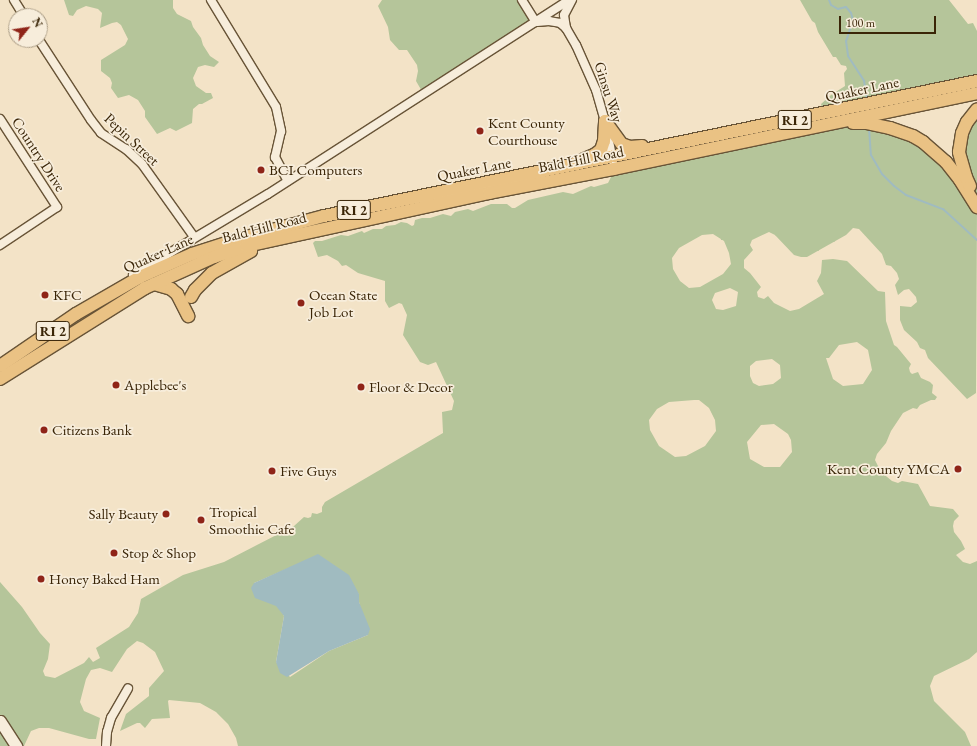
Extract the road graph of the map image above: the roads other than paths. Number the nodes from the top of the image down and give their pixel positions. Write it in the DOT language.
graph roads {
  1 [pos="211,0"];
  2 [pos="522,0"];
  3 [pos="569,0"];
  4 [pos="572,0"];
  5 [pos="536,22"];
  6 [pos="566,28"];
  7 [pos="45,48"];
  8 [pos="977,81"];
  9 [pos="977,93"];
  10 [pos="977,109"];
  11 [pos="605,121"];
  12 [pos="1,122"];
  13 [pos="820,126"];
  14 [pos="703,139"];
  15 [pos="614,163"];
  16 [pos="554,169"];
  17 [pos="288,181"];
  18 [pos="977,197"];
  19 [pos="977,207"];
  20 [pos="194,237"];
  21 [pos="274,239"];
  22 [pos="0,245"];
  23 [pos="195,265"];
  24 [pos="154,284"];
  25 [pos="105,296"];
  26 [pos="191,297"];
  27 [pos="76,314"];
  28 [pos="188,316"];
  29 [pos="83,326"];
  30 [pos="0,366"];
  31 [pos="0,379"];
  32 [pos="128,689"];
  33 [pos="0,721"];
  34 [pos="16,746"];
  35 [pos="106,746"];
  1 -- 17 [label="street"];
  2 -- 5 [label="street"];
  3 -- 5 [label="street, Quaker Lane"];
  4 -- 6 [label="street"];
  5 -- 6 [label="street"];
  5 -- 17 [label="street, Quaker Lane"];
  6 -- 11 [label="street, Ginsu Way"];
  7 -- 20 [label="street, Pepin Street"];
  8 -- 14 [label="main road, Quaker Lane / RI 2"];
  9 -- 13 [label="main road, Bald Hill Road / RI 2"];
  10 -- 18 [label="main road"];
  11 -- 14 [label="main road"];
  11 -- 15 [label="street, Ginsu Way"];
  11 -- 16 [label="main road"];
  12 -- 22 [label="street, Country Drive"];
  13 -- 15 [label="main road, Bald Hill Road / RI 2"];
  13 -- 19 [label="main road"];
  14 -- 15 [label="main road, Quaker Lane / RI 2"];
  15 -- 16 [label="main road, Quaker Lane / RI 2"];
  15 -- 21 [label="main road, Bald Hill Road / RI 2"];
  16 -- 25 [label="main road, Quaker Lane / RI 2"];
  17 -- 20 [label="street, Quaker Lane"];
  20 -- 25 [label="street, Quaker Lane"];
  21 -- 23 [label="main road, Bald Hill Road / RI 2"];
  21 -- 26 [label="main road"];
  23 -- 24 [label="main road, Quaker Lane / RI 2"];
  24 -- 28 [label="main road"];
  24 -- 29 [label="main road, Quaker Lane / RI 2"];
  25 -- 27 [label="main road, Quaker Lane / RI 2"];
  27 -- 29 [label="main road"];
  27 -- 30 [label="main road, Quaker Lane / RI 2"];
  29 -- 31 [label="main road, Quaker Lane / RI 2"];
  32 -- 35 [label="street"];
  33 -- 34 [label="main road"];
}
